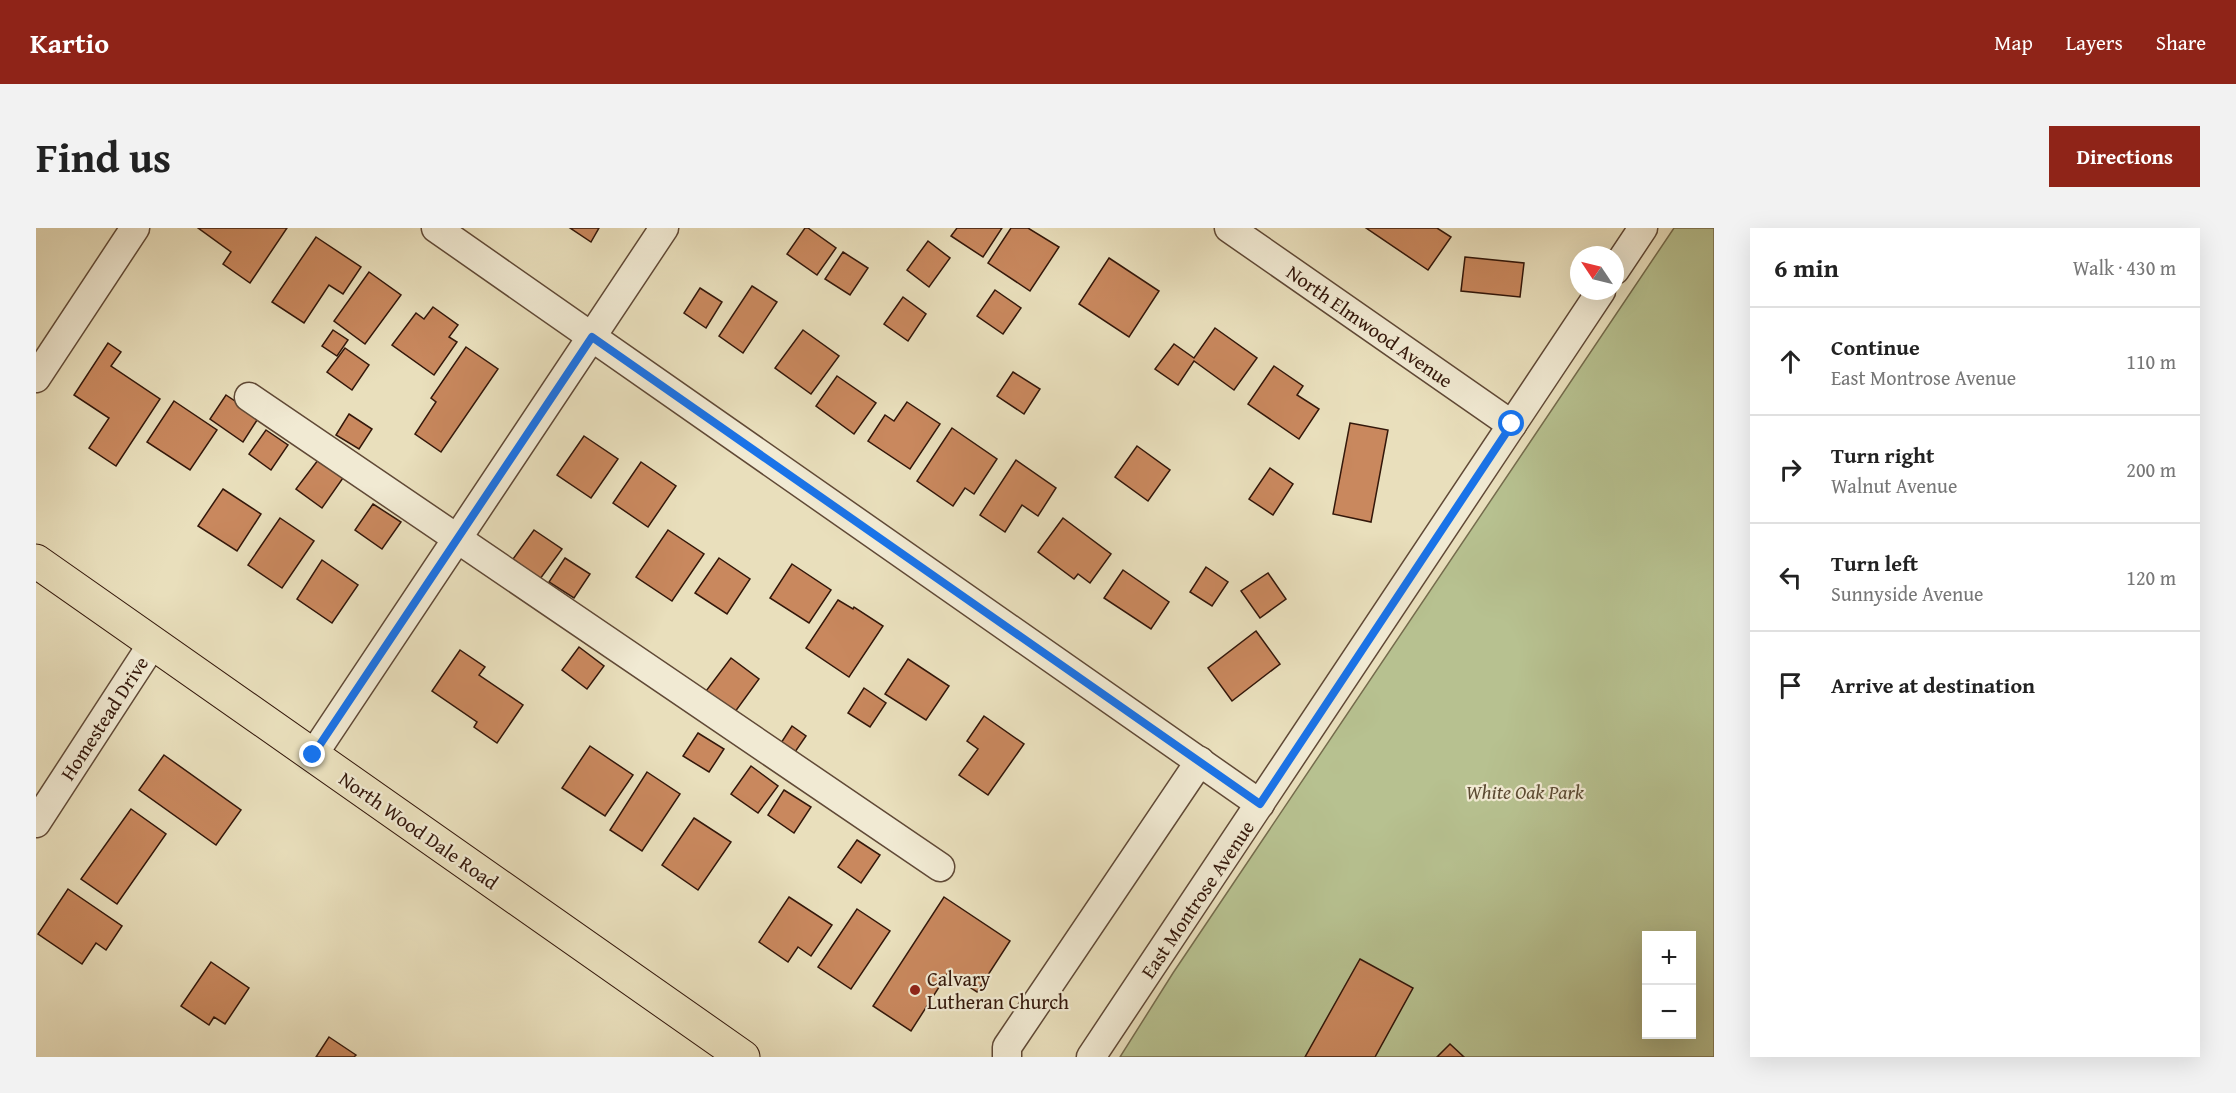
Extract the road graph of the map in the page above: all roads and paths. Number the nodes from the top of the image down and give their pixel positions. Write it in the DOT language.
graph roads {
  1 [pos="135,228"];
  2 [pos="436,228"];
  3 [pos="664,228"];
  4 [pos="1229,228"];
  5 [pos="1643,228"];
  6 [pos="1624,256"];
  7 [pos="1595,300"];
  8 [pos="592,337"];
  9 [pos="36,378"];
  10 [pos="249,397"];
  11 [pos="1512,424"];
  12 [pos="458,538"];
  13 [pos="36,561"];
  14 [pos="153,643"];
  15 [pos="313,755"];
  16 [pos="1200,761"];
  17 [pos="1260,804"];
  18 [pos="36,823"];
  19 [pos="940,867"];
  20 [pos="743,1057"];
  21 [pos="1007,1057"];
  22 [pos="1091,1057"];
  1 -- 9 [label="street"];
  2 -- 8 [label="street"];
  3 -- 8 [label="street"];
  4 -- 11 [label="street, North Elmwood Avenue"];
  5 -- 6 [label="street"];
  7 -- 11 [label="street, East Montrose Avenue"];
  8 -- 12 [label="street"];
  8 -- 16 [label="street"];
  10 -- 12 [label="street"];
  11 -- 17 [label="street, East Montrose Avenue"];
  12 -- 15 [label="street"];
  12 -- 19 [label="street"];
  13 -- 14 [label="main road, North Wood Dale Road"];
  14 -- 15 [label="main road, North Wood Dale Road"];
  14 -- 18 [label="street, Homestead Drive"];
  15 -- 20 [label="main road, North Wood Dale Road"];
  16 -- 17 [label="street"];
  16 -- 21 [label="street"];
  17 -- 22 [label="street, East Montrose Avenue"];
}
